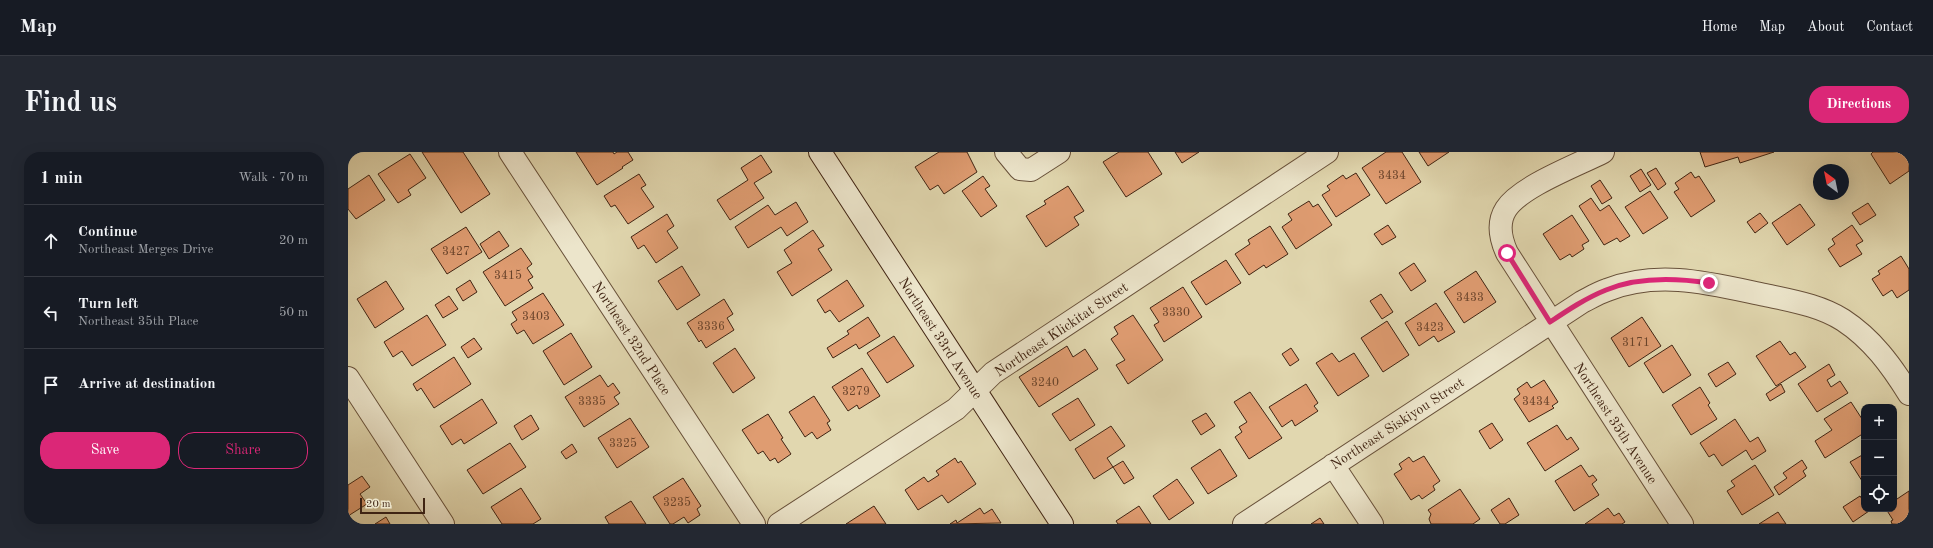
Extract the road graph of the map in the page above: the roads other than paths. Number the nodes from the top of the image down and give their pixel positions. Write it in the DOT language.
graph roads {
  1 [pos="510,152"];
  2 [pos="820,152"];
  3 [pos="1006,152"];
  4 [pos="1059,152"];
  5 [pos="1327,152"];
  6 [pos="1603,152"];
  7 [pos="1550,322"];
  8 [pos="348,378"];
  9 [pos="1908,389"];
  10 [pos="975,390"];
  11 [pos="1333,465"];
  12 [pos="443,524"];
  13 [pos="754,524"];
  14 [pos="779,524"];
  15 [pos="1062,524"];
  16 [pos="1244,524"];
  17 [pos="1372,524"];
  18 [pos="1682,524"];
  1 -- 13 [label="street, Northeast 32nd Place"];
  2 -- 10 [label="street, Northeast 33rd Avenue"];
  3 -- 4 [label="street"];
  5 -- 10 [label="street, Northeast Klickitat Street"];
  6 -- 7 [label="street, Northeast 35th Avenue"];
  7 -- 9 [label="street, Northeast Siskiyou Street"];
  7 -- 11 [label="street, Northeast Siskiyou Street"];
  7 -- 18 [label="street, Northeast 35th Avenue"];
  8 -- 12 [label="street"];
  10 -- 14 [label="street, Northeast Klickitat Street"];
  10 -- 15 [label="street, Northeast 33rd Avenue"];
  11 -- 16 [label="street, Northeast Siskiyou Street"];
  11 -- 17 [label="street"];
}
